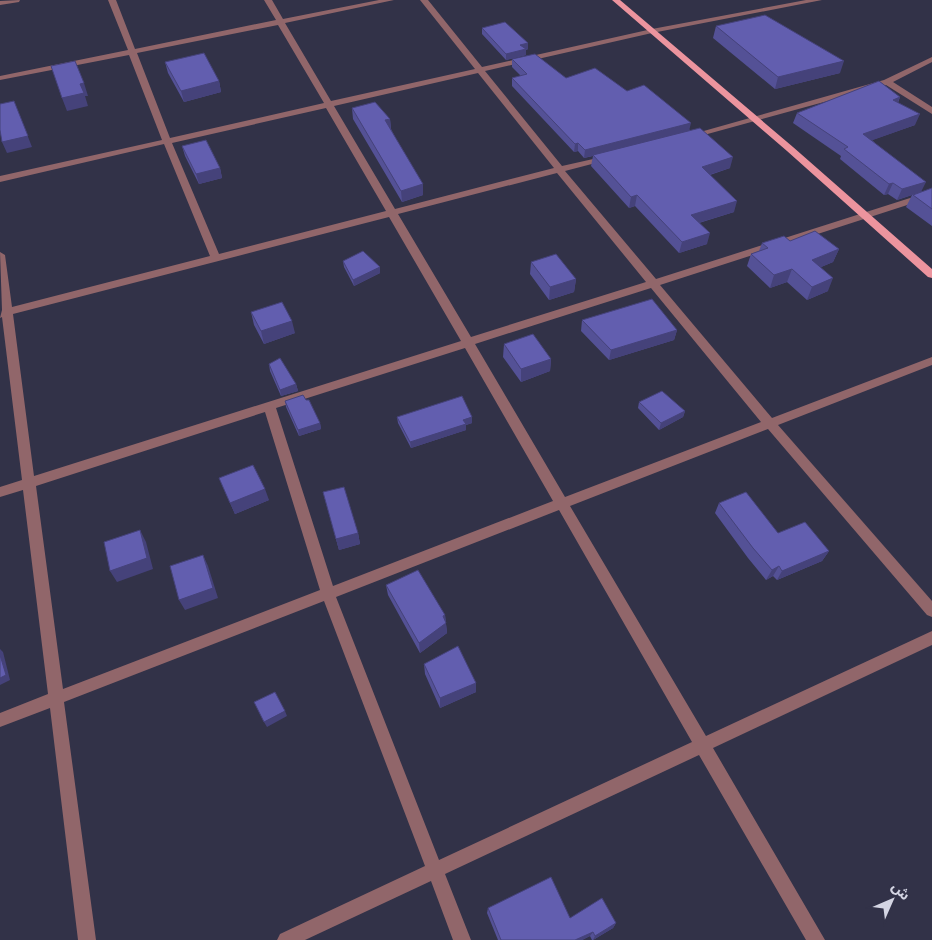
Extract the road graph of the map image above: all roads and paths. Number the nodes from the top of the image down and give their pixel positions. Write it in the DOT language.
graph roads {
  1 [pos="16,0"];
  2 [pos="112,0"];
  3 [pos="268,0"];
  4 [pos="390,0"];
  5 [pos="424,0"];
  6 [pos="616,0"];
  7 [pos="818,0"];
  8 [pos="0,3"];
  9 [pos="280,22"];
  10 [pos="652,31"];
  11 [pos="132,51"];
  12 [pos="932,59"];
  13 [pos="480,70"];
  14 [pos="0,78"];
  15 [pos="887,82"];
  16 [pos="328,104"];
  17 [pos="932,111"];
  18 [pos="755,119"];
  19 [pos="680,138"];
  20 [pos="167,141"];
  21 [pos="615,155"];
  22 [pos="559,170"];
  23 [pos="0,179"];
  24 [pos="932,194"];
  25 [pos="392,213"];
  26 [pos="865,215"];
  27 [pos="0,255"];
  28 [pos="216,258"];
  29 [pos="932,275"];
  30 [pos="654,283"];
  31 [pos="3,313"];
  32 [pos="467,342"];
  33 [pos="932,361"];
  34 [pos="269,406"];
  35 [pos="770,424"];
  36 [pos="28,483"];
  37 [pos="0,492"];
  38 [pos="562,503"];
  39 [pos="328,593"];
  40 [pos="932,610"];
  41 [pos="932,638"];
  42 [pos="55,699"];
  43 [pos="0,720"];
  44 [pos="703,746"];
  45 [pos="434,871"];
  46 [pos="87,940"];
  47 [pos="286,940"];
  48 [pos="462,940"];
  49 [pos="816,940"];
  1 -- 8 [label="street"];
  2 -- 11 [label="street"];
  3 -- 9 [label="street"];
  4 -- 9 [label="street"];
  5 -- 13 [label="street"];
  6 -- 10 [label="main road"];
  7 -- 10 [label="street"];
  9 -- 11 [label="street"];
  9 -- 16 [label="street"];
  10 -- 13 [label="street"];
  10 -- 18 [label="main road"];
  11 -- 14 [label="street"];
  11 -- 20 [label="street"];
  12 -- 15 [label="street"];
  13 -- 16 [label="street"];
  13 -- 22 [label="street"];
  15 -- 17 [label="street"];
  15 -- 18 [label="street"];
  16 -- 20 [label="street"];
  16 -- 25 [label="street"];
  18 -- 19 [label="street"];
  18 -- 26 [label="main road"];
  20 -- 23 [label="street"];
  20 -- 28 [label="street"];
  21 -- 22 [label="street"];
  22 -- 25 [label="street"];
  22 -- 30 [label="street"];
  24 -- 26 [label="street"];
  25 -- 28 [label="street"];
  25 -- 32 [label="street"];
  26 -- 29 [label="main road"];
  26 -- 30 [label="street"];
  27 -- 31 [label="street"];
  28 -- 31 [label="street"];
  30 -- 32 [label="street"];
  30 -- 35 [label="street"];
  31 -- 36 [label="street"];
  32 -- 34 [label="street"];
  32 -- 38 [label="street"];
  33 -- 35 [label="street"];
  34 -- 36 [label="street"];
  34 -- 39 [label="street"];
  35 -- 38 [label="street"];
  35 -- 40 [label="street"];
  36 -- 37 [label="street"];
  36 -- 42 [label="street"];
  38 -- 39 [label="street"];
  38 -- 44 [label="street"];
  39 -- 42 [label="street"];
  39 -- 45 [label="street"];
  41 -- 44 [label="street"];
  42 -- 43 [label="street"];
  42 -- 46 [label="street"];
  44 -- 45 [label="street"];
  44 -- 49 [label="street"];
  45 -- 47 [label="street"];
  45 -- 48 [label="street"];
}
